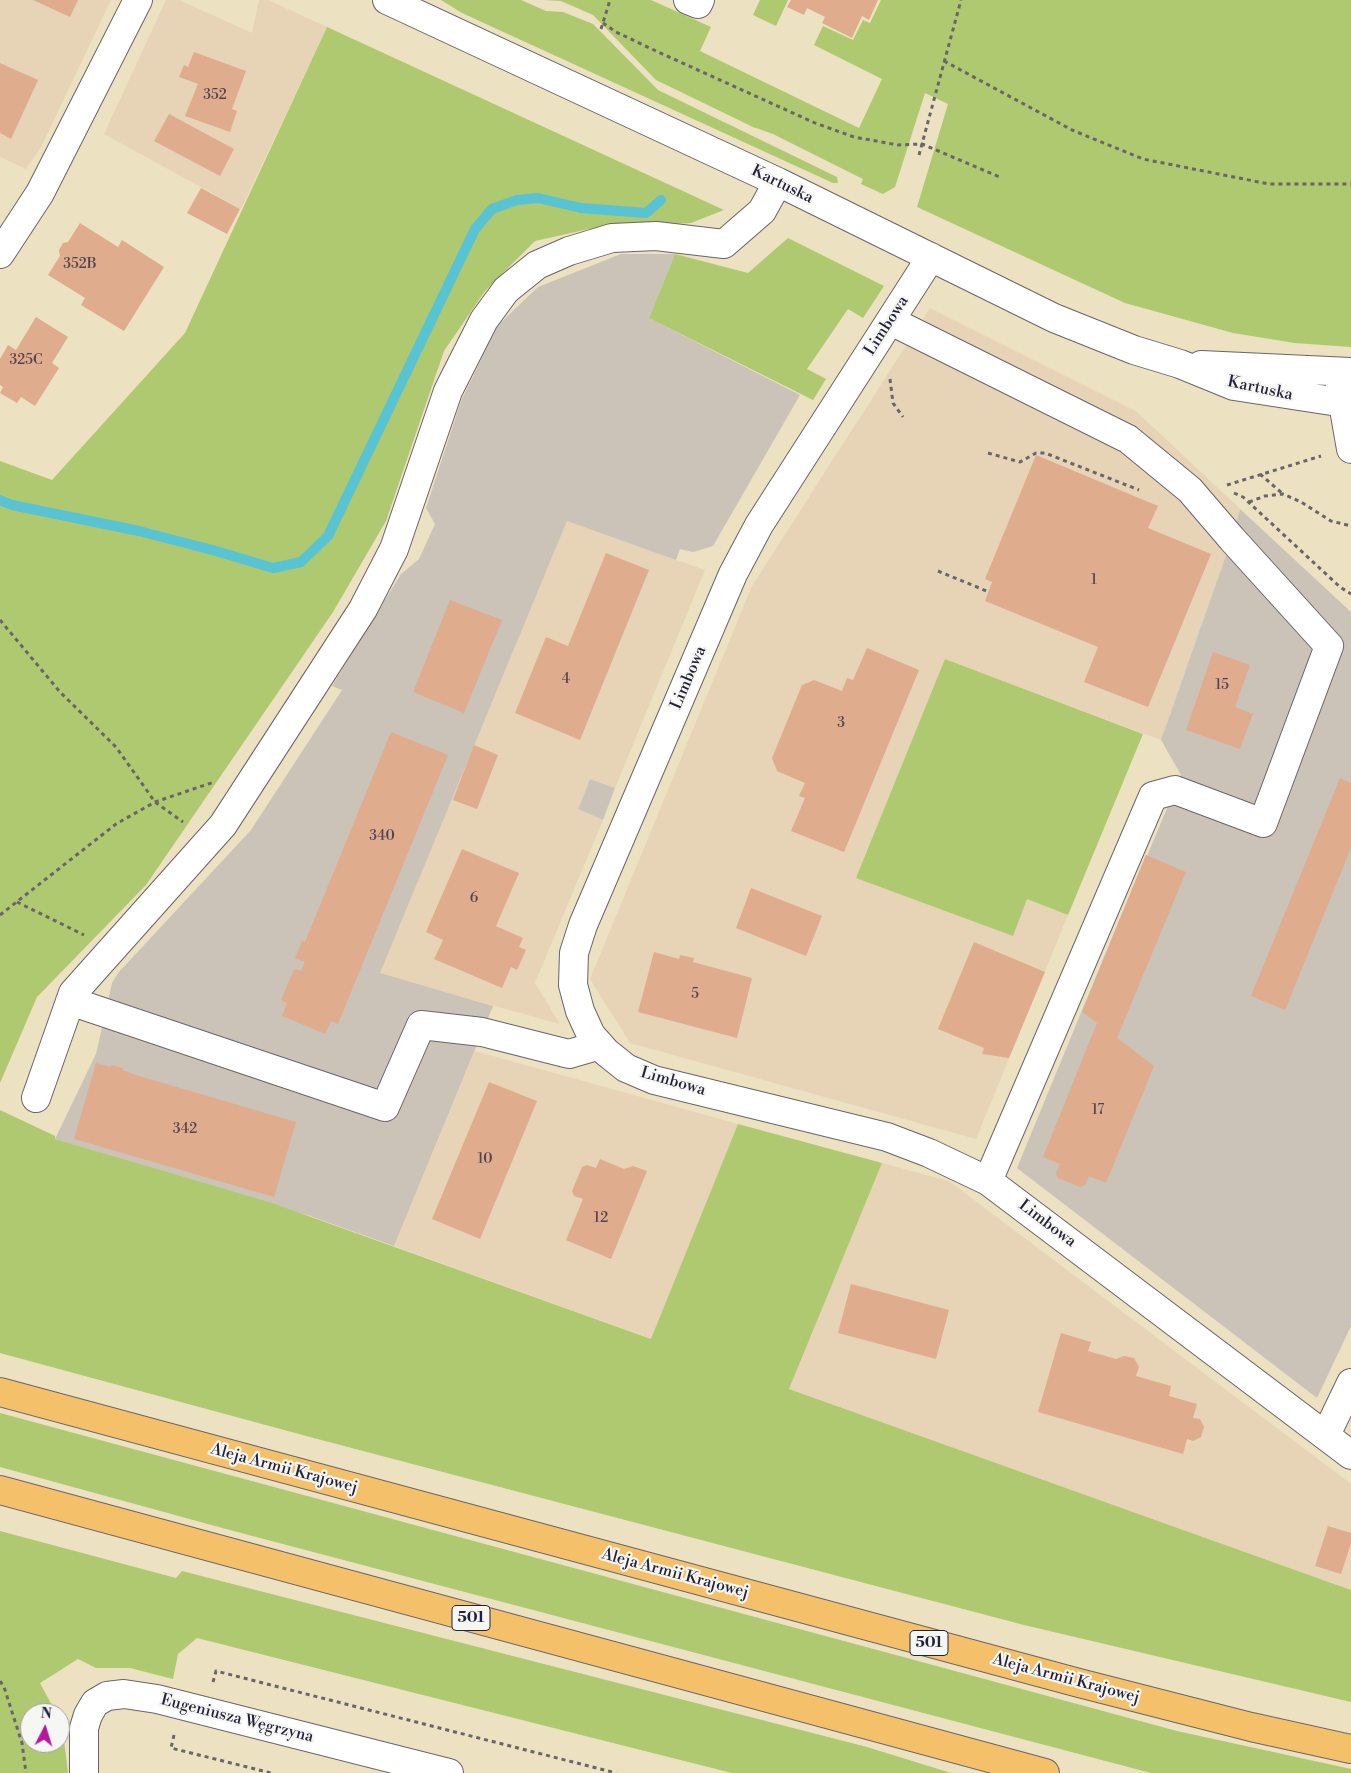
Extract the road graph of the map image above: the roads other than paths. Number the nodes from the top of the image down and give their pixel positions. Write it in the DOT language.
graph roads {
  1 [pos="138,0"];
  2 [pos="387,0"];
  3 [pos="688,0"];
  4 [pos="700,0"];
  5 [pos="778,182"];
  6 [pos="0,254"];
  7 [pos="931,257"];
  8 [pos="891,321"];
  9 [pos="1180,364"];
  10 [pos="1344,372"];
  11 [pos="1347,404"];
  12 [pos="1340,451"];
  13 [pos="70,1000"];
  14 [pos="600,1045"];
  15 [pos="36,1098"];
  16 [pos="988,1181"];
  17 [pos="1351,1384"];
  18 [pos="0,1392"];
  19 [pos="1326,1435"];
  20 [pos="1351,1455"];
  21 [pos="0,1490"];
  22 [pos="1351,1749"];
  23 [pos="84,1773"];
  24 [pos="449,1773"];
  25 [pos="1046,1773"];
  1 -- 6 [label="street"];
  2 -- 5 [label="street, Kartuska"];
  3 -- 4 [label="street"];
  5 -- 7 [label="street, Kartuska"];
  5 -- 13 [label="street"];
  7 -- 8 [label="street, Limbowa"];
  7 -- 9 [label="street, Kartuska"];
  8 -- 14 [label="street, Limbowa"];
  8 -- 16 [label="street"];
  9 -- 10 [label="street, Kartuska"];
  9 -- 11 [label="street, Kartuska"];
  10 -- 11 [label="street, Kartuska"];
  11 -- 12 [label="street, Kartuska"];
  13 -- 14 [label="street"];
  13 -- 15 [label="street"];
  14 -- 16 [label="street, Limbowa"];
  16 -- 19 [label="street, Limbowa"];
  17 -- 19 [label="street"];
  18 -- 22 [label="main road, Aleja Armii Krajowej / 501"];
  19 -- 20 [label="street, Limbowa"];
  21 -- 25 [label="main road, 501"];
  23 -- 24 [label="street, Eugeniusza Węgrzyna"];
}
